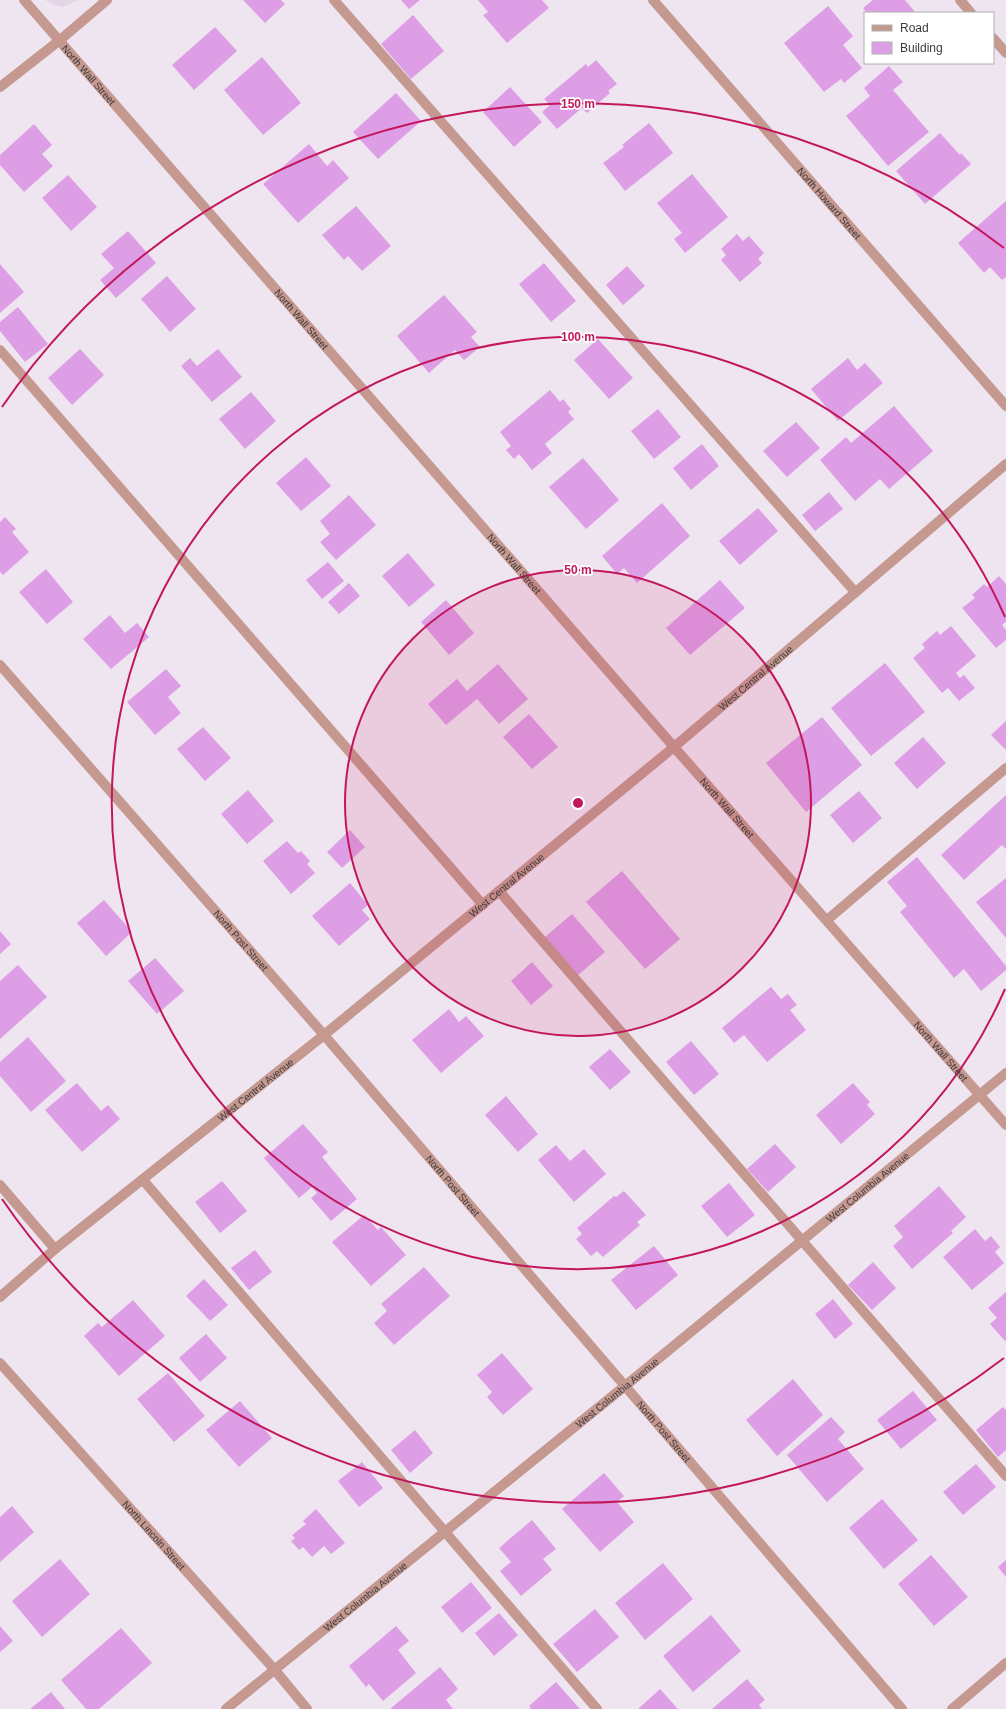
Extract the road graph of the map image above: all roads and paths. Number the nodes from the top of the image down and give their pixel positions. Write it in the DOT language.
graph roads {
  1 [pos="24,0"];
  2 [pos="107,0"];
  3 [pos="334,0"];
  4 [pos="653,0"];
  5 [pos="960,0"];
  6 [pos="970,12"];
  7 [pos="994,39"];
  8 [pos="60,40"];
  9 [pos="1006,52"];
  10 [pos="0,87"];
  11 [pos="0,350"];
  12 [pos="1006,406"];
  13 [pos="1006,464"];
  14 [pos="855,592"];
  15 [pos="0,665"];
  16 [pos="674,747"];
  17 [pos="1006,768"];
  18 [pos="499,891"];
  19 [pos="483,905"];
  20 [pos="827,920"];
  21 [pos="324,1035"];
  22 [pos="1006,1073"];
  23 [pos="980,1095"];
  24 [pos="1006,1125"];
  25 [pos="143,1180"];
  26 [pos="0,1185"];
  27 [pos="801,1241"];
  28 [pos="56,1249"];
  29 [pos="0,1297"];
  30 [pos="0,1362"];
  31 [pos="625,1386"];
  32 [pos="1006,1476"];
  33 [pos="445,1532"];
  34 [pos="1006,1663"];
  35 [pos="274,1670"];
  36 [pos="226,1709"];
  37 [pos="307,1709"];
  38 [pos="597,1709"];
  39 [pos="902,1709"];
  40 [pos="952,1709"];
  1 -- 8 [label="street, North Wall Street"];
  2 -- 8 [label="street"];
  3 -- 14 [label="street"];
  4 -- 12 [label="street, North Howard Street"];
  5 -- 6 [label="street"];
  7 -- 9 [label="street"];
  8 -- 10 [label="street"];
  8 -- 16 [label="street, North Wall Street"];
  11 -- 19 [label="street"];
  13 -- 14 [label="street, West Central Avenue"];
  14 -- 16 [label="street, West Central Avenue"];
  15 -- 21 [label="street, North Post Street"];
  16 -- 18 [label="street, West Central Avenue"];
  16 -- 20 [label="street, North Wall Street"];
  17 -- 20 [label="street"];
  18 -- 19 [label="street, West Central Avenue"];
  18 -- 27 [label="street"];
  19 -- 21 [label="street, West Central Avenue"];
  20 -- 23 [label="street, North Wall Street"];
  21 -- 25 [label="street, West Central Avenue"];
  21 -- 31 [label="street, North Post Street"];
  22 -- 23 [label="street, West Columbia Avenue"];
  23 -- 24 [label="street, North Wall Street"];
  23 -- 27 [label="street, West Columbia Avenue"];
  25 -- 28 [label="street, West Central Avenue"];
  25 -- 33 [label="street"];
  26 -- 28 [label="street"];
  27 -- 31 [label="street, West Columbia Avenue"];
  27 -- 32 [label="street"];
  28 -- 29 [label="street, West Central Avenue"];
  30 -- 35 [label="street, North Lincoln Street"];
  31 -- 33 [label="street, West Columbia Avenue"];
  31 -- 39 [label="street, North Post Street"];
  33 -- 35 [label="street, West Columbia Avenue"];
  33 -- 38 [label="street"];
  34 -- 40 [label="street"];
  35 -- 36 [label="street, West Columbia Avenue"];
  35 -- 37 [label="street, North Lincoln Street"];
}
